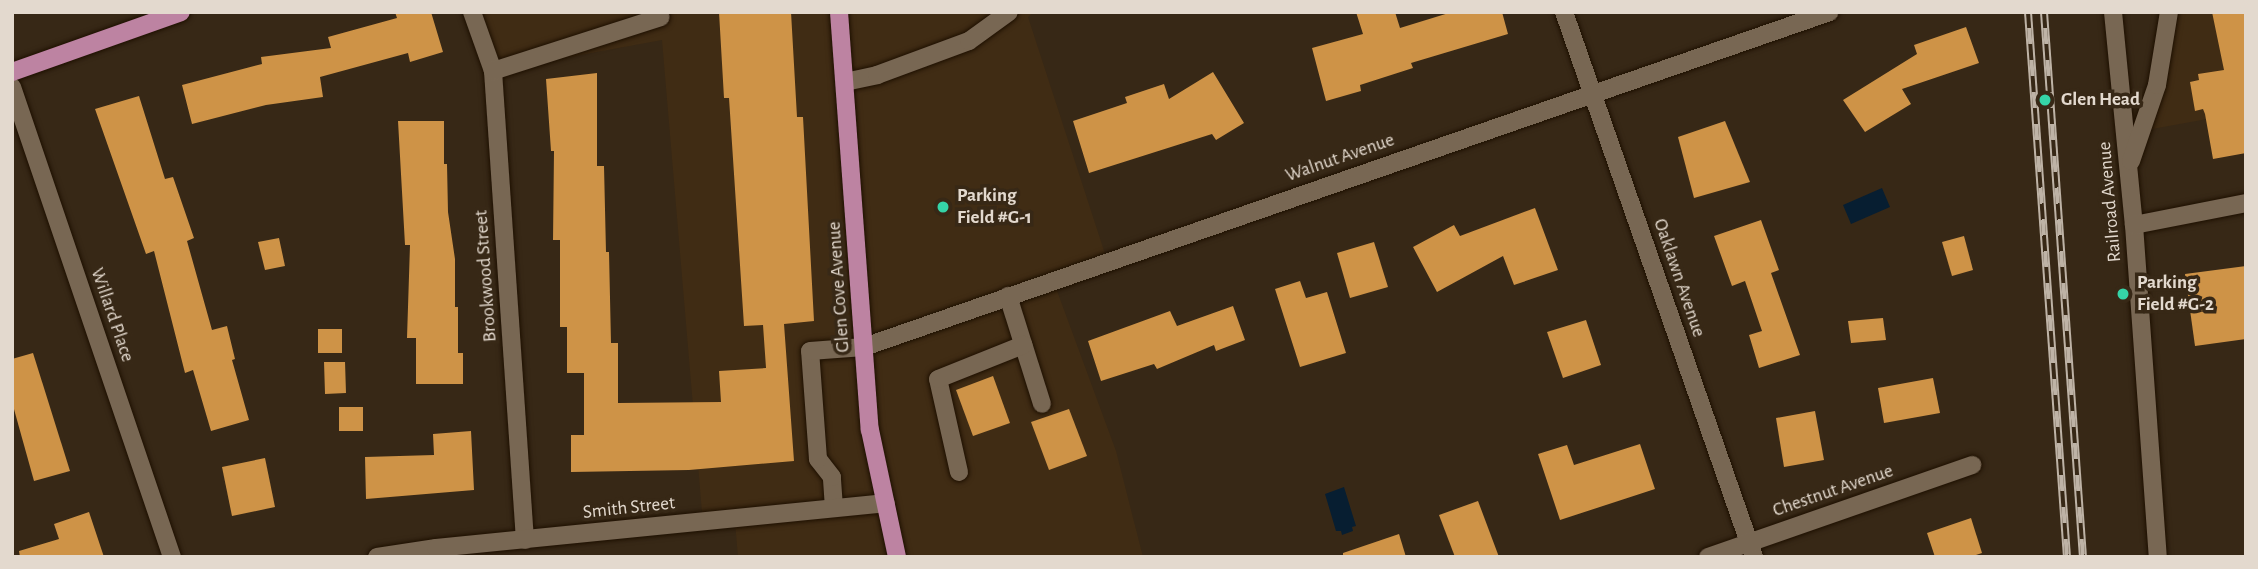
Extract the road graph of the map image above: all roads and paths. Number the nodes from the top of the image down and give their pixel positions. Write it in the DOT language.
graph roads {
  1 [pos="181,12"];
  2 [pos="472,12"];
  3 [pos="839,12"];
  4 [pos="1009,12"];
  5 [pos="1564,12"];
  6 [pos="1830,12"];
  7 [pos="2113,12"];
  8 [pos="2169,12"];
  9 [pos="661,16"];
  10 [pos="493,71"];
  11 [pos="12,72"];
  12 [pos="845,82"];
  13 [pos="12,87"];
  14 [pos="1592,93"];
  15 [pos="2129,167"];
  16 [pos="2246,204"];
  17 [pos="2134,225"];
  18 [pos="1009,296"];
  19 [pos="1024,345"];
  20 [pos="864,346"];
  21 [pos="1042,404"];
  22 [pos="1972,465"];
  23 [pos="959,471"];
  24 [pos="886,503"];
  25 [pos="834,509"];
  26 [pos="525,540"];
  27 [pos="1752,550"];
  28 [pos="172,557"];
  29 [pos="377,557"];
  30 [pos="897,557"];
  31 [pos="1708,557"];
  32 [pos="2158,557"];
  1 -- 11 [label="main road"];
  2 -- 10 [label="street, Brookwood Street"];
  3 -- 12 [label="main road, Glen Cove Avenue"];
  4 -- 12 [label="street"];
  5 -- 14 [label="street, Oaklawn Avenue"];
  6 -- 14 [label="street, Walnut Avenue"];
  7 -- 15 [label="street, Railroad Avenue"];
  8 -- 15 [label="street"];
  9 -- 10 [label="street"];
  10 -- 26 [label="street, Brookwood Street"];
  12 -- 20 [label="main road, Glen Cove Avenue"];
  13 -- 28 [label="street, Willard Place"];
  14 -- 18 [label="street, Walnut Avenue"];
  14 -- 27 [label="street, Oaklawn Avenue"];
  15 -- 17 [label="street, Railroad Avenue"];
  16 -- 17 [label="street"];
  17 -- 32 [label="street, Railroad Avenue"];
  18 -- 19 [label="street"];
  18 -- 20 [label="street, Walnut Avenue"];
  19 -- 21 [label="street"];
  19 -- 23 [label="street"];
  20 -- 24 [label="main road, Glen Cove Avenue"];
  20 -- 25 [label="street, Walnut Avenue"];
  22 -- 27 [label="street, Chestnut Avenue"];
  24 -- 25 [label="street, Smith Street"];
  24 -- 30 [label="main road, Glen Cove Avenue"];
  25 -- 26 [label="street, Smith Street"];
  26 -- 29 [label="street, Smith Street"];
  27 -- 31 [label="street, Chestnut Avenue"];
}
